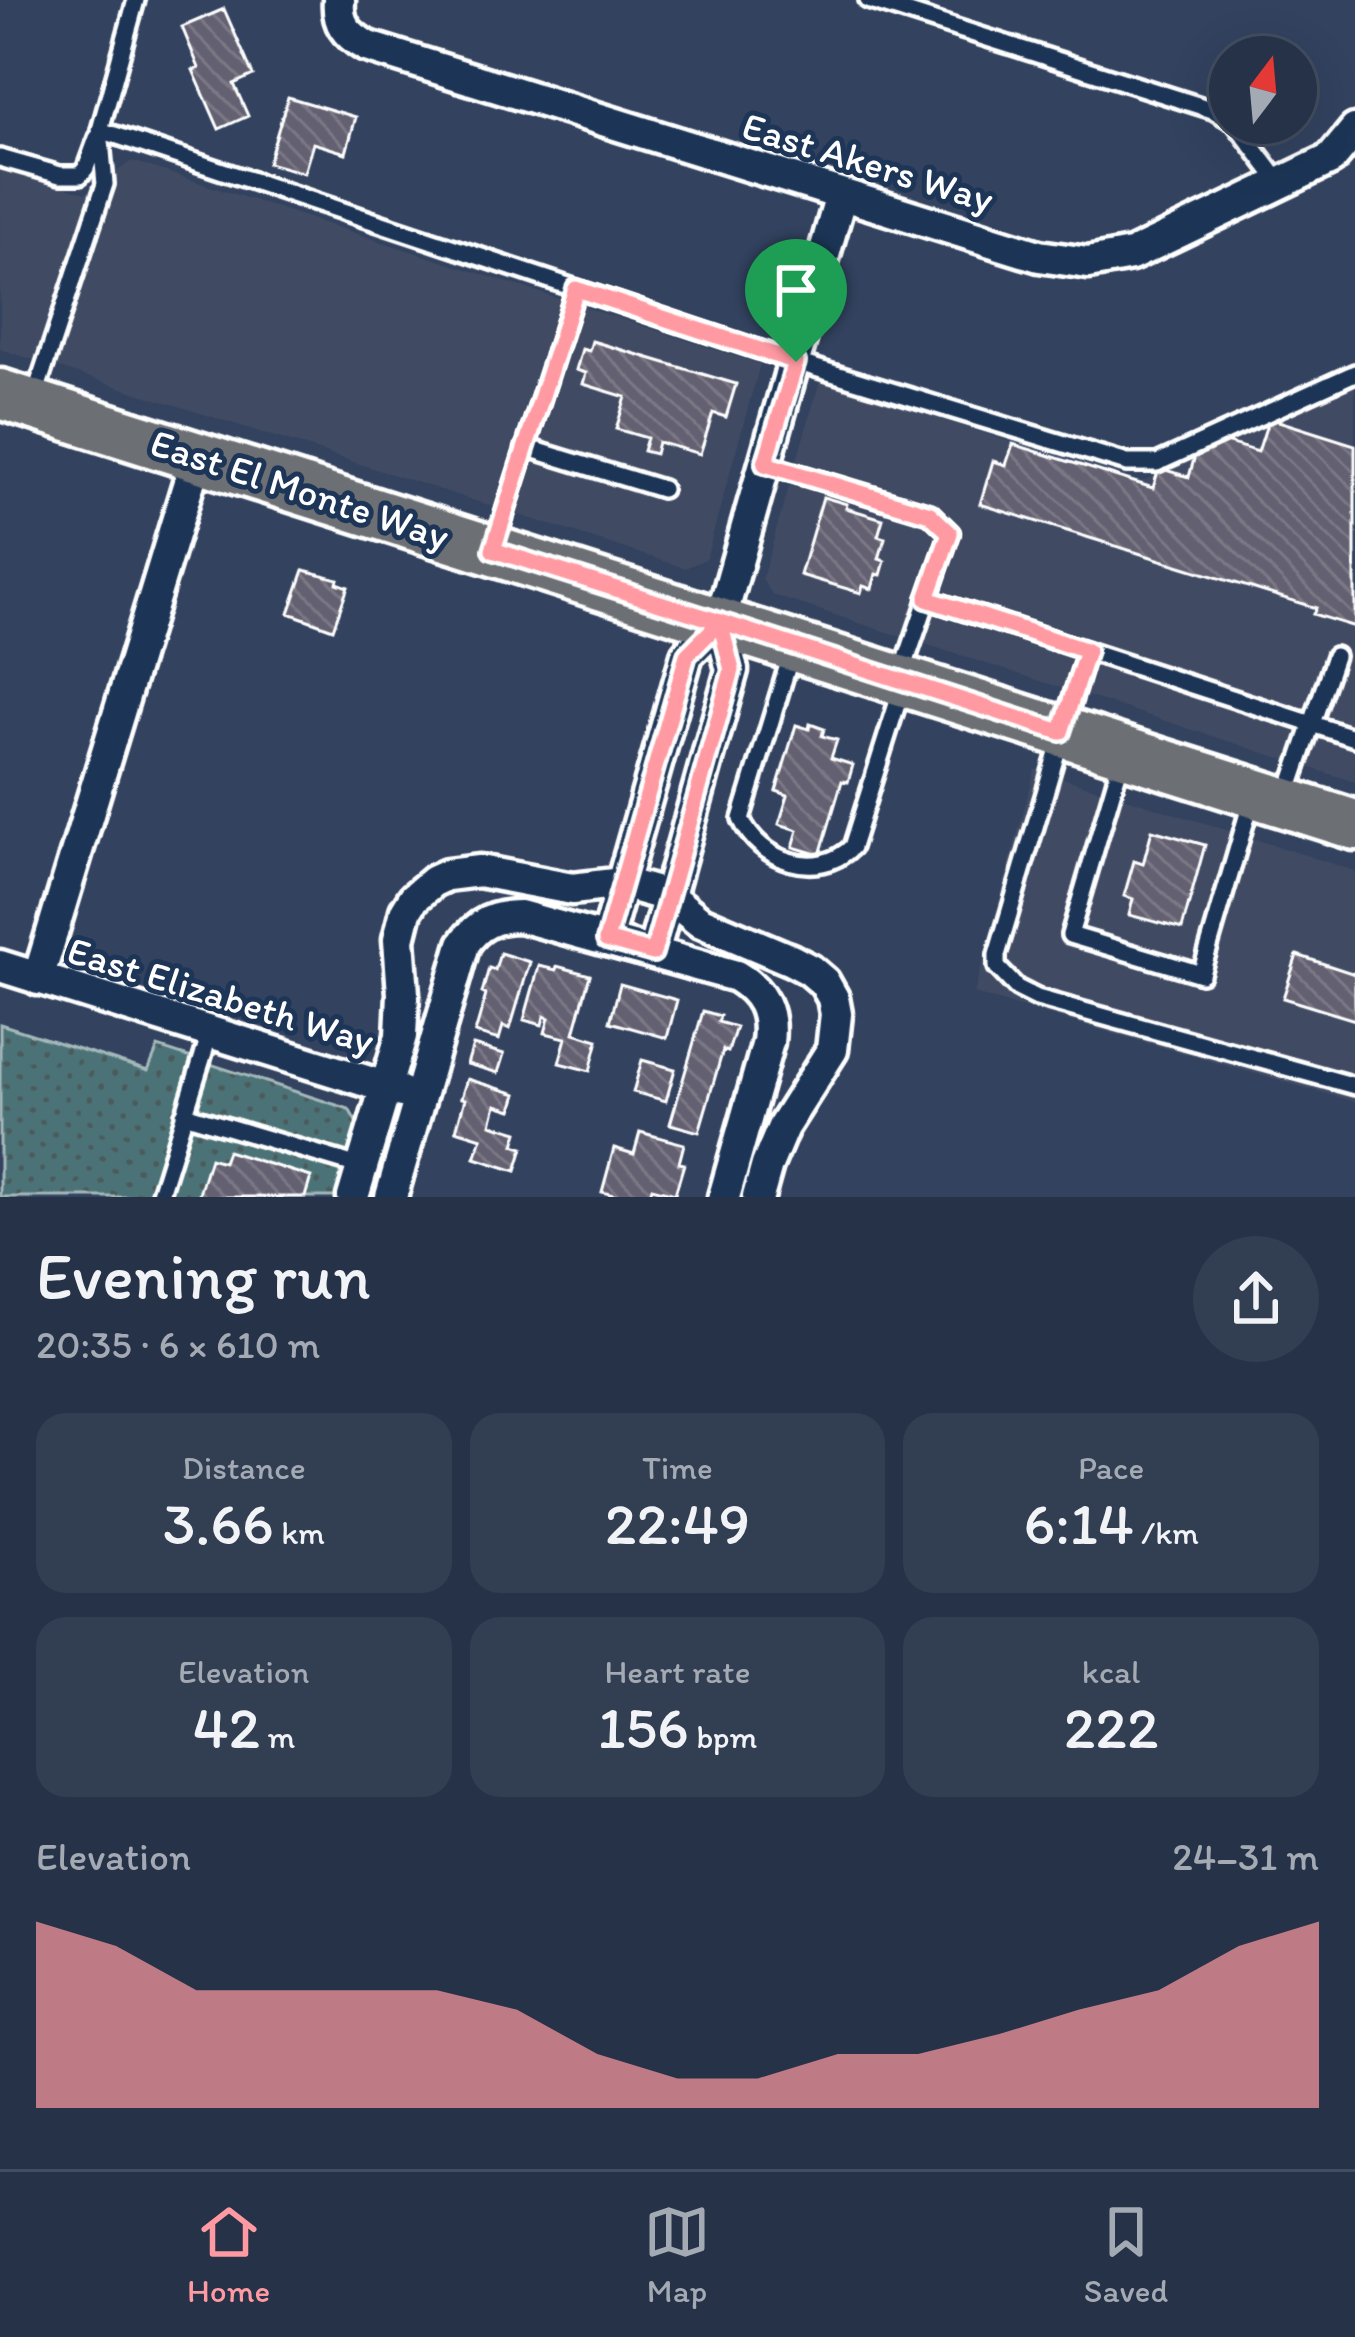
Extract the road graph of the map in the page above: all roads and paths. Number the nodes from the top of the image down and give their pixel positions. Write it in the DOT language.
graph roads {
  1 [pos="136,0"];
  2 [pos="868,0"];
  3 [pos="341,14"];
  4 [pos="1209,109"];
  5 [pos="100,130"];
  6 [pos="1355,130"];
  7 [pos="1253,144"];
  8 [pos="0,158"];
  9 [pos="1281,184"];
  10 [pos="842,195"];
  11 [pos="576,289"];
  12 [pos="796,362"];
  13 [pos="1355,373"];
  14 [pos="16,399"];
  15 [pos="526,447"];
  16 [pos="197,456"];
  17 [pos="765,464"];
  18 [pos="662,489"];
  19 [pos="493,550"];
  20 [pos="927,599"];
  21 [pos="720,622"];
  22 [pos="794,646"];
  23 [pos="1087,651"];
  24 [pos="1335,656"];
  25 [pos="902,682"];
  26 [pos="1312,724"];
  27 [pos="1061,732"];
  28 [pos="1355,738"];
  29 [pos="1124,752"];
  30 [pos="1269,798"];
  31 [pos="1355,825"];
  32 [pos="622,883"];
  33 [pos="668,896"];
  34 [pos="606,940"];
  35 [pos="653,953"];
  36 [pos="0,966"];
  37 [pos="38,979"];
  38 [pos="210,1034"];
  39 [pos="1355,1086"];
  40 [pos="386,1087"];
  41 [pos="419,1097"];
  42 [pos="184,1114"];
  43 [pos="358,1182"];
  44 [pos="159,1197"];
  45 [pos="391,1197"];
  46 [pos="724,1197"];
  47 [pos="758,1197"];
  1 -- 5 [label="lane"];
  2 -- 4 [label="lane"];
  3 -- 10 [label="street, East Akers Way"];
  5 -- 8 [label="lane"];
  5 -- 11 [label="lane"];
  5 -- 14 [label="lane"];
  6 -- 9 [label="street, East Akers Way"];
  7 -- 9 [label="lane"];
  9 -- 10 [label="street, East Akers Way"];
  10 -- 12 [label="street"];
  11 -- 12 [label="lane"];
  11 -- 15 [label="lane"];
  12 -- 13 [label="lane"];
  12 -- 17 [label="street"];
  14 -- 16 [label="main road, East El Monte Way"];
  15 -- 18 [label="lane"];
  15 -- 19 [label="lane"];
  16 -- 19 [label="main road, East El Monte Way"];
  16 -- 37 [label="street"];
  17 -- 20 [label="lane"];
  17 -- 21 [label="street"];
  19 -- 21 [label="main road, East El Monte Way"];
  20 -- 23 [label="lane"];
  20 -- 25 [label="lane"];
  21 -- 22 [label="main road, East El Monte Way"];
  21 -- 32 [label="street"];
  21 -- 33 [label="street"];
  22 -- 25 [label="main road, East El Monte Way"];
  22 -- 25 [label="lane"];
  23 -- 26 [label="lane"];
  23 -- 27 [label="lane"];
  24 -- 26 [label="lane"];
  25 -- 27 [label="main road, East El Monte Way"];
  26 -- 28 [label="lane"];
  26 -- 30 [label="lane"];
  27 -- 29 [label="main road, East El Monte Way"];
  27 -- 39 [label="lane"];
  29 -- 30 [label="main road, East El Monte Way"];
  29 -- 30 [label="lane"];
  30 -- 31 [label="main road, East El Monte Way"];
  32 -- 33 [label="street"];
  32 -- 34 [label="street"];
  32 -- 40 [label="street"];
  33 -- 35 [label="street"];
  33 -- 47 [label="street"];
  34 -- 35 [label="street"];
  34 -- 41 [label="street"];
  35 -- 46 [label="street"];
  36 -- 37 [label="street, East Elizabeth Way"];
  37 -- 38 [label="street, East Elizabeth Way"];
  38 -- 40 [label="street, East Elizabeth Way"];
  38 -- 42 [label="lane"];
  40 -- 41 [label="street, East Elizabeth Way"];
  40 -- 43 [label="street"];
  41 -- 45 [label="street"];
  42 -- 43 [label="lane"];
  42 -- 44 [label="lane"];
}
